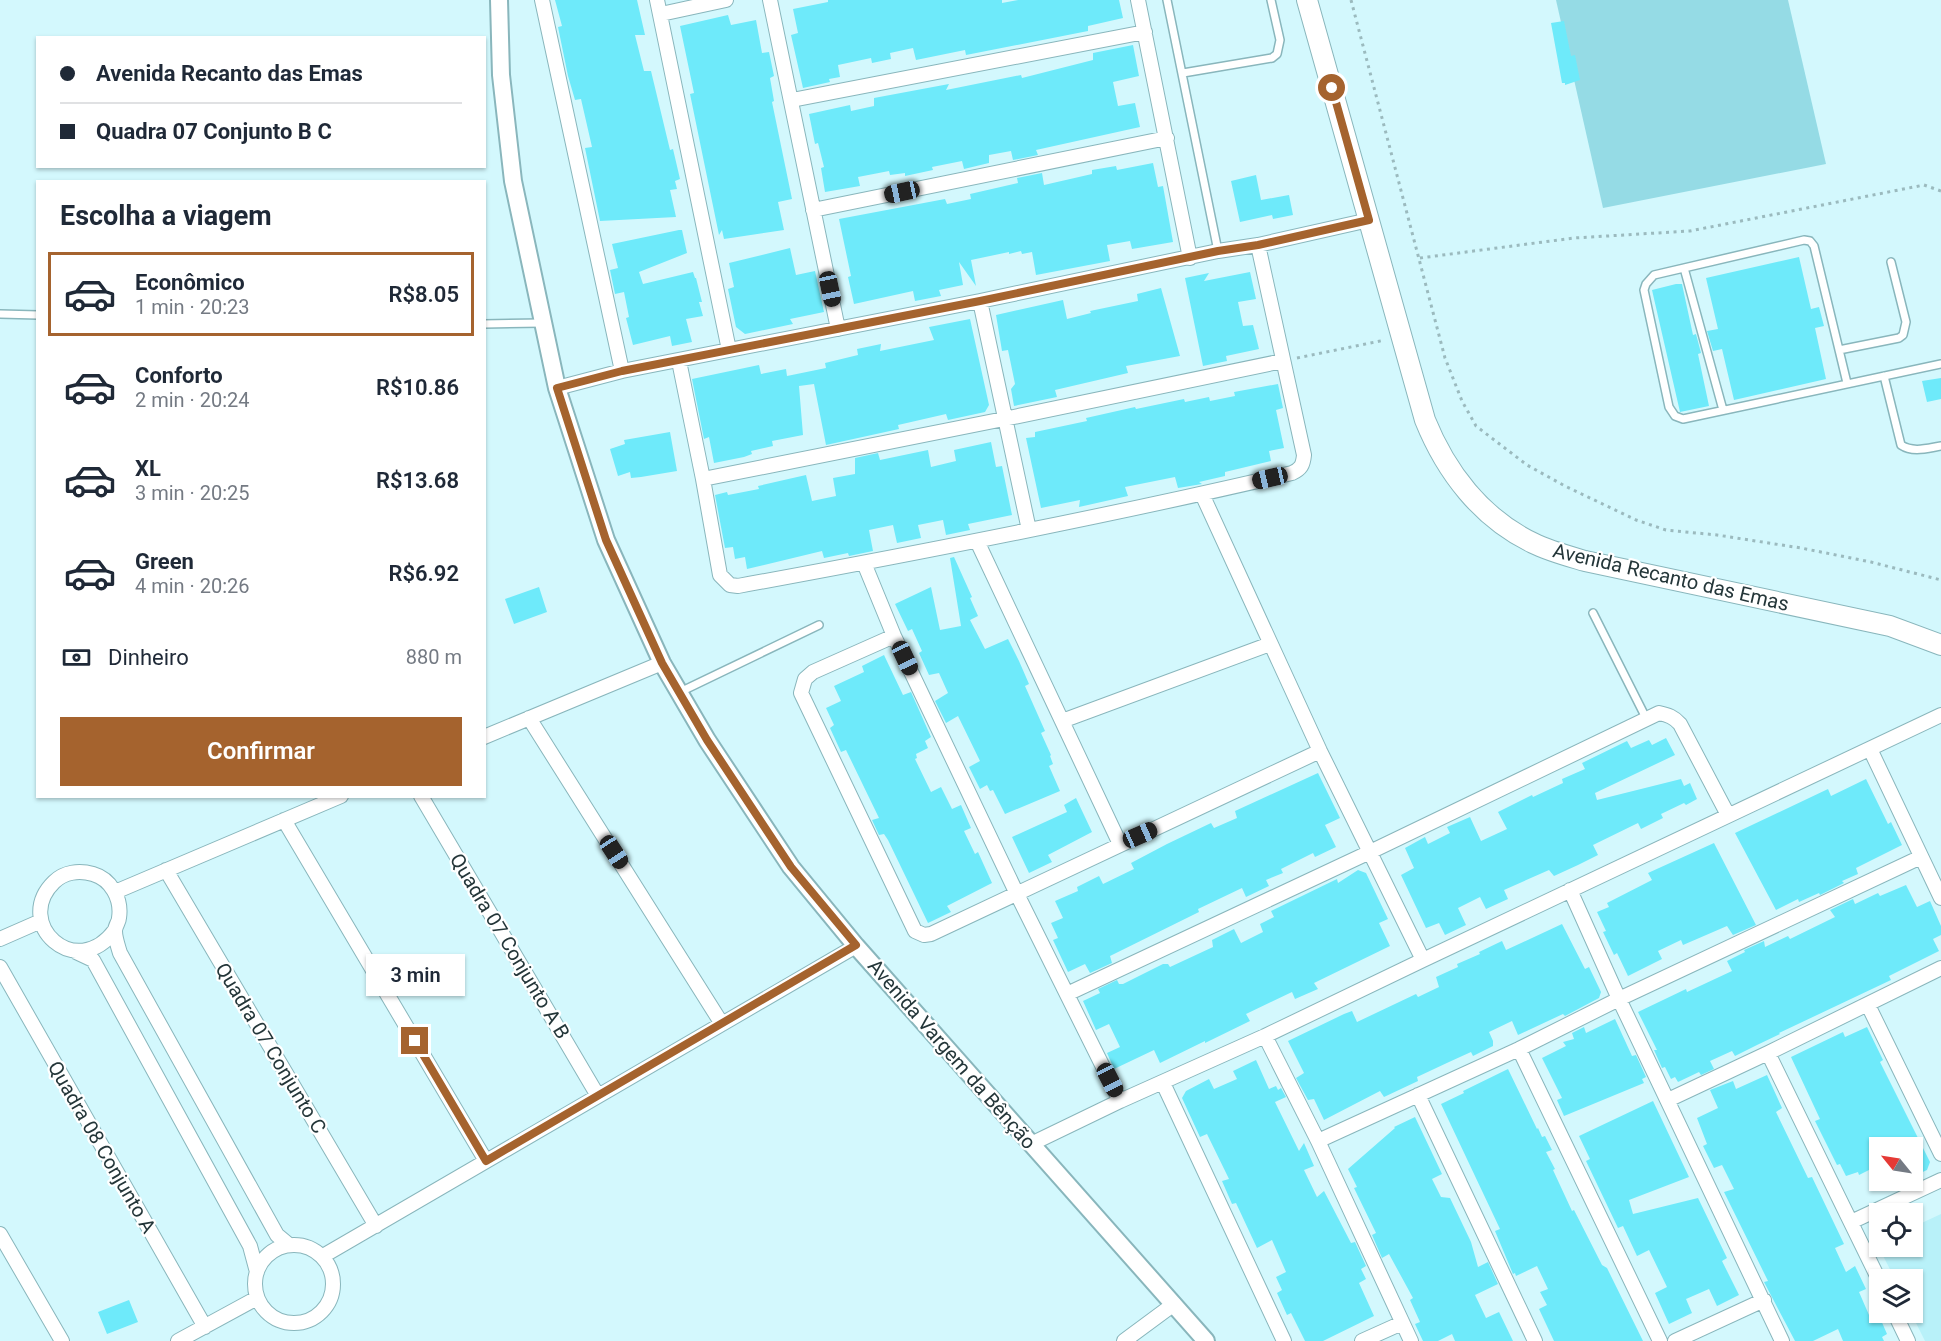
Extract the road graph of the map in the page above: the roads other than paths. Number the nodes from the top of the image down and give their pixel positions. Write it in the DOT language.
graph roads {
  1 [pos="499,0"];
  2 [pos="543,0"];
  3 [pos="657,0"];
  4 [pos="726,0"];
  5 [pos="770,0"];
  6 [pos="1138,0"];
  7 [pos="1167,0"];
  8 [pos="1271,0"];
  9 [pos="1307,0"];
  10 [pos="661,14"];
  11 [pos="1144,32"];
  12 [pos="1183,73"];
  13 [pos="792,100"];
  14 [pos="1167,138"];
  15 [pos="813,210"];
  16 [pos="1369,220"];
  17 [pos="1258,245"];
  18 [pos="1218,251"];
  19 [pos="1190,258"];
  20 [pos="1891,262"];
  21 [pos="1684,268"];
  22 [pos="980,301"];
  23 [pos="0,315"];
  24 [pos="36,315"];
  25 [pos="543,323"];
  26 [pos="486,324"];
  27 [pos="838,329"];
  28 [pos="729,350"];
  29 [pos="1839,351"];
  30 [pos="679,361"];
  31 [pos="1283,361"];
  32 [pos="1941,364"];
  33 [pos="622,371"];
  34 [pos="1884,375"];
  35 [pos="1847,383"];
  36 [pos="557,388"];
  37 [pos="1723,410"];
  38 [pos="1004,419"];
  39 [pos="1941,446"];
  40 [pos="703,479"];
  41 [pos="1202,494"];
  42 [pos="1029,530"];
  43 [pos="976,541"];
  44 [pos="864,563"];
  45 [pos="1593,613"];
  46 [pos="819,625"];
  47 [pos="894,636"];
  48 [pos="1270,644"];
  49 [pos="1941,645"];
  50 [pos="662,663"];
  51 [pos="678,693"];
  52 [pos="1941,716"];
  53 [pos="529,718"];
  54 [pos="1646,718"];
  55 [pos="1062,721"];
  56 [pos="486,736"];
  57 [pos="1870,749"];
  58 [pos="1320,751"];
  59 [pos="336,798"];
  60 [pos="422,798"];
  61 [pos="1728,815"];
  62 [pos="284,820"];
  63 [pos="1120,844"];
  64 [pos="1370,852"];
  65 [pos="1921,857"];
  66 [pos="166,870"];
  67 [pos="1570,890"];
  68 [pos="115,892"];
  69 [pos="1017,894"];
  70 [pos="1941,898"];
  71 [pos="41,921"];
  72 [pos="115,930"];
  73 [pos="0,939"];
  74 [pos="856,945"];
  75 [pos="71,950"];
  76 [pos="1423,960"];
  77 [pos="0,967"];
  78 [pos="1941,968"];
  79 [pos="1067,994"];
  80 [pos="1619,999"];
  81 [pos="1868,1005"];
  82 [pos="722,1024"];
  83 [pos="1265,1036"];
  84 [pos="1519,1049"];
  85 [pos="1768,1053"];
  86 [pos="1163,1083"];
  87 [pos="1418,1095"];
  88 [pos="598,1096"];
  89 [pos="1668,1100"];
  90 [pos="1120,1101"];
  91 [pos="1318,1141"];
  92 [pos="1031,1143"];
  93 [pos="1941,1154"];
  94 [pos="486,1161"];
  95 [pos="1941,1180"];
  96 [pos="1851,1222"];
  97 [pos="376,1226"];
  98 [pos="0,1234"];
  99 [pos="290,1245"];
  100 [pos="323,1256"];
  101 [pos="1874,1269"];
  102 [pos="256,1272"];
  103 [pos="257,1298"];
  104 [pos="1764,1300"];
  105 [pos="1174,1304"];
  106 [pos="1402,1323"];
  107 [pos="1899,1323"];
  108 [pos="204,1327"];
  109 [pos="62,1341"];
  110 [pos="178,1341"];
  111 [pos="1124,1341"];
  112 [pos="1206,1341"];
  113 [pos="1284,1341"];
  114 [pos="1362,1341"];
  115 [pos="1411,1341"];
  116 [pos="1535,1341"];
  117 [pos="1660,1341"];
  118 [pos="1675,1341"];
  119 [pos="1782,1341"];
  120 [pos="1908,1341"];
  1 -- 25 [label="street, Avenida Vargem da Bênção"];
  2 -- 33 [label="street"];
  3 -- 10 [label="street"];
  4 -- 10 [label="street"];
  5 -- 13 [label="street"];
  6 -- 11 [label="street"];
  7 -- 12 [label="lane"];
  8 -- 12 [label="lane"];
  9 -- 16 [label="main road, Avenida Recanto das Emas"];
  10 -- 28 [label="street"];
  11 -- 13 [label="street"];
  11 -- 14 [label="street"];
  12 -- 18 [label="lane"];
  13 -- 15 [label="street"];
  14 -- 15 [label="street"];
  14 -- 19 [label="street"];
  15 -- 27 [label="street"];
  16 -- 17 [label="street"];
  16 -- 49 [label="main road, Avenida Recanto das Emas"];
  17 -- 18 [label="street"];
  17 -- 31 [label="street"];
  18 -- 19 [label="street"];
  19 -- 22 [label="street"];
  20 -- 29 [label="lane"];
  21 -- 29 [label="lane"];
  21 -- 37 [label="lane"];
  21 -- 37 [label="lane"];
  22 -- 27 [label="street"];
  22 -- 38 [label="street"];
  23 -- 24 [label="lane"];
  25 -- 26 [label="lane"];
  25 -- 36 [label="street, Avenida Vargem da Bênção"];
  27 -- 28 [label="street"];
  28 -- 30 [label="street"];
  29 -- 35 [label="lane"];
  30 -- 33 [label="street"];
  30 -- 40 [label="street"];
  31 -- 38 [label="street"];
  31 -- 41 [label="street"];
  32 -- 34 [label="lane"];
  33 -- 36 [label="street"];
  34 -- 35 [label="lane"];
  34 -- 39 [label="lane"];
  35 -- 37 [label="lane"];
  36 -- 50 [label="street, Avenida Vargem da Bênção"];
  38 -- 40 [label="street"];
  38 -- 42 [label="street"];
  40 -- 44 [label="street"];
  41 -- 42 [label="street"];
  41 -- 48 [label="street"];
  42 -- 43 [label="street"];
  43 -- 44 [label="street"];
  43 -- 55 [label="street"];
  44 -- 47 [label="street"];
  45 -- 54 [label="lane"];
  46 -- 51 [label="lane"];
  47 -- 69 [label="street"];
  47 -- 69 [label="street"];
  48 -- 55 [label="street"];
  48 -- 58 [label="street"];
  50 -- 51 [label="street, Avenida Vargem da Bênção"];
  50 -- 53 [label="street"];
  51 -- 74 [label="street, Avenida Vargem da Bênção"];
  52 -- 57 [label="street"];
  53 -- 56 [label="street"];
  53 -- 82 [label="street"];
  54 -- 61 [label="street"];
  54 -- 64 [label="street"];
  55 -- 63 [label="street"];
  57 -- 61 [label="street"];
  57 -- 65 [label="street"];
  58 -- 63 [label="street"];
  58 -- 64 [label="street"];
  59 -- 62 [label="street"];
  60 -- 88 [label="street, Quadra 07 Conjunto A B"];
  61 -- 67 [label="street"];
  62 -- 66 [label="street"];
  62 -- 94 [label="street"];
  63 -- 69 [label="street"];
  64 -- 76 [label="street"];
  64 -- 79 [label="street"];
  65 -- 70 [label="street"];
  65 -- 80 [label="street"];
  66 -- 68 [label="street"];
  66 -- 97 [label="street, Quadra 07 Conjunto C"];
  67 -- 76 [label="street"];
  67 -- 80 [label="street"];
  68 -- 71 [label="street"];
  68 -- 72 [label="street"];
  69 -- 79 [label="street"];
  71 -- 73 [label="street"];
  71 -- 75 [label="street"];
  72 -- 75 [label="street"];
  72 -- 99 [label="street"];
  74 -- 82 [label="street"];
  74 -- 92 [label="street, Avenida Vargem da Bênção"];
  75 -- 102 [label="street"];
  76 -- 83 [label="street"];
  77 -- 108 [label="street, Quadra 08 Conjunto A"];
  78 -- 81 [label="street"];
  79 -- 90 [label="street"];
  80 -- 84 [label="street"];
  80 -- 89 [label="street"];
  81 -- 85 [label="street"];
  81 -- 93 [label="street"];
  82 -- 88 [label="street"];
  83 -- 86 [label="street"];
  83 -- 91 [label="street"];
  84 -- 87 [label="street"];
  84 -- 117 [label="street"];
  85 -- 89 [label="street"];
  85 -- 96 [label="street"];
  86 -- 90 [label="street"];
  86 -- 113 [label="street"];
  87 -- 91 [label="street"];
  87 -- 116 [label="street"];
  88 -- 94 [label="street"];
  89 -- 104 [label="street"];
  90 -- 92 [label="street"];
  91 -- 106 [label="street"];
  92 -- 105 [label="street, Avenida Vargem da Bênção"];
  94 -- 97 [label="street"];
  95 -- 96 [label="street"];
  96 -- 101 [label="street"];
  97 -- 100 [label="street"];
  98 -- 109 [label="street"];
  99 -- 100 [label="street"];
  99 -- 102 [label="street"];
  100 -- 103 [label="street"];
  102 -- 103 [label="street"];
  103 -- 108 [label="street"];
  104 -- 118 [label="street"];
  104 -- 119 [label="street"];
  105 -- 111 [label="street"];
  105 -- 112 [label="street, Avenida Vargem da Bênção"];
  106 -- 114 [label="street"];
  106 -- 115 [label="street"];
  107 -- 120 [label="street"];
  108 -- 110 [label="street"];
}
